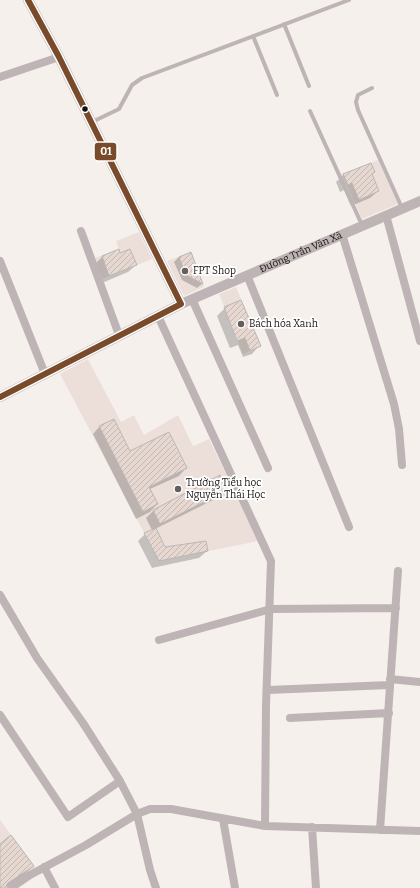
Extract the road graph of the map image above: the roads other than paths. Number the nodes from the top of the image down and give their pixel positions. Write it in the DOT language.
graph roads {
  1 [pos="28,0"];
  2 [pos="349,0"];
  3 [pos="284,24"];
  4 [pos="253,36"];
  5 [pos="59,57"];
  6 [pos="0,77"];
  7 [pos="308,86"];
  8 [pos="372,88"];
  9 [pos="277,95"];
  10 [pos="310,110"];
  11 [pos="90,123"];
  12 [pos="420,201"];
  13 [pos="402,209"];
  14 [pos="386,215"];
  15 [pos="362,226"];
  16 [pos="81,231"];
  17 [pos="342,234"];
  18 [pos="0,261"];
  19 [pos="247,275"];
  20 [pos="192,299"];
  21 [pos="181,304"];
  22 [pos="158,316"];
  23 [pos="119,335"];
  24 [pos="420,341"];
  25 [pos="45,374"];
  26 [pos="0,397"];
  27 [pos="402,465"];
  28 [pos="268,468"];
  29 [pos="349,527"];
  30 [pos="398,571"];
  31 [pos="0,596"];
  32 [pos="396,608"];
  33 [pos="271,609"];
  34 [pos="159,640"];
  35 [pos="390,682"];
  36 [pos="420,682"];
  37 [pos="268,690"];
  38 [pos="389,713"];
  39 [pos="0,715"];
  40 [pos="290,718"];
  41 [pos="120,781"];
  42 [pos="137,814"];
  43 [pos="223,819"];
  44 [pos="265,826"];
  45 [pos="312,827"];
  46 [pos="380,830"];
  47 [pos="420,832"];
  48 [pos="44,868"];
  49 [pos="11,888"];
  50 [pos="55,888"];
  51 [pos="156,888"];
  52 [pos="235,888"];
  53 [pos="316,888"];
  1 -- 5 [label="street"];
  2 -- 3 [label="lane"];
  3 -- 4 [label="lane"];
  3 -- 7 [label="lane"];
  4 -- 9 [label="lane"];
  4 -- 11 [label="lane"];
  5 -- 6 [label="street"];
  5 -- 11 [label="street"];
  8 -- 13 [label="lane"];
  10 -- 15 [label="lane"];
  11 -- 21 [label="street"];
  12 -- 13 [label="street, Đường Trần Văn Xã"];
  13 -- 14 [label="street, Đường Trần Văn Xã"];
  14 -- 15 [label="street, Đường Trần Văn Xã"];
  14 -- 24 [label="street"];
  15 -- 17 [label="street, Đường Trần Văn Xã"];
  16 -- 23 [label="street"];
  17 -- 19 [label="street, Đường Trần Văn Xã"];
  17 -- 27 [label="street"];
  18 -- 25 [label="street"];
  19 -- 20 [label="street, Đường Trần Văn Xã"];
  19 -- 29 [label="street"];
  20 -- 21 [label="street, Đường Trần Văn Xã"];
  20 -- 28 [label="street"];
  21 -- 22 [label="street, Đường Trần Văn Xã"];
  22 -- 23 [label="street, Đường Trần Văn Xã"];
  22 -- 33 [label="street"];
  23 -- 25 [label="street, Đường Trần Văn Xã"];
  25 -- 26 [label="street, Đường Trần Văn Xã"];
  30 -- 32 [label="street"];
  31 -- 41 [label="street"];
  32 -- 33 [label="street"];
  32 -- 35 [label="street"];
  33 -- 34 [label="street"];
  33 -- 37 [label="street"];
  35 -- 36 [label="street"];
  35 -- 37 [label="street"];
  35 -- 38 [label="street"];
  37 -- 44 [label="street"];
  38 -- 40 [label="street"];
  38 -- 46 [label="street"];
  39 -- 41 [label="street"];
  41 -- 42 [label="street"];
  42 -- 43 [label="street"];
  42 -- 48 [label="street"];
  42 -- 51 [label="street"];
  43 -- 44 [label="street"];
  43 -- 52 [label="street"];
  44 -- 45 [label="street"];
  45 -- 46 [label="street"];
  45 -- 53 [label="street"];
  46 -- 47 [label="street"];
  48 -- 49 [label="street"];
  48 -- 50 [label="street"];
}
